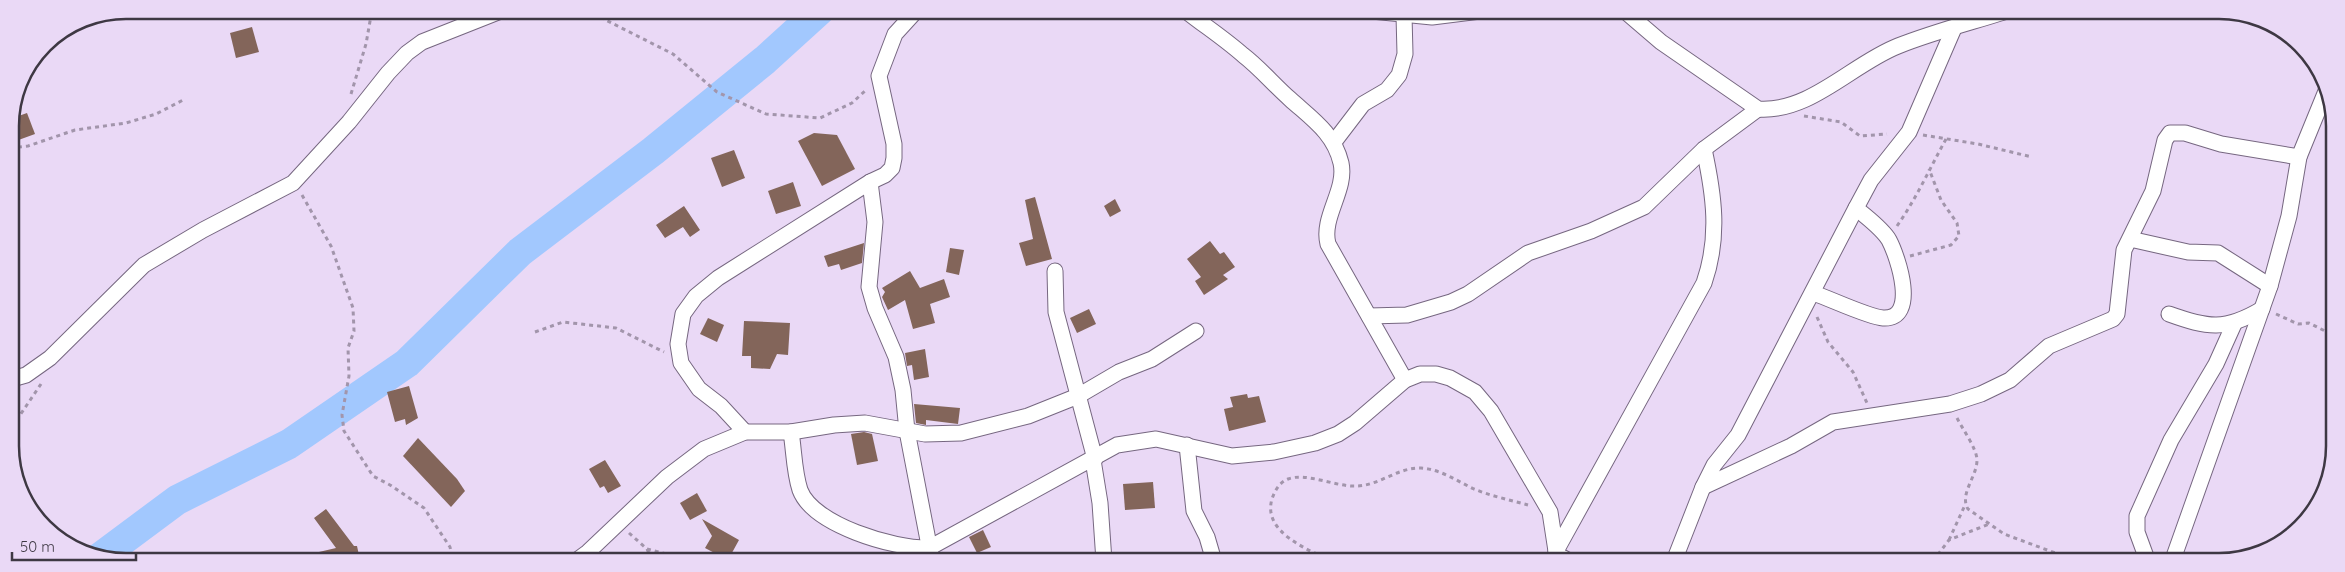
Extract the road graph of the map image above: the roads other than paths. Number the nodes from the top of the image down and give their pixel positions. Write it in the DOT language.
graph roads {
  1 [pos="480,19"];
  2 [pos="909,19"];
  3 [pos="1197,19"];
  4 [pos="1404,19"];
  5 [pos="1634,19"];
  6 [pos="1982,19"];
  7 [pos="1954,28"];
  8 [pos="2323,99"];
  9 [pos="1758,109"];
  10 [pos="1334,142"];
  11 [pos="1704,149"];
  12 [pos="2299,157"];
  13 [pos="870,182"];
  14 [pos="1856,208"];
  15 [pos="2130,239"];
  16 [pos="1055,271"];
  17 [pos="2270,286"];
  18 [pos="1811,296"];
  19 [pos="2262,309"];
  20 [pos="2169,314"];
  21 [pos="1368,316"];
  22 [pos="2234,324"];
  23 [pos="1196,331"];
  24 [pos="19,376"];
  25 [pos="1405,380"];
  26 [pos="1078,396"];
  27 [pos="907,431"];
  28 [pos="745,432"];
  29 [pos="791,432"];
  30 [pos="1187,445"];
  31 [pos="1094,459"];
  32 [pos="1703,487"];
  33 [pos="1556,551"];
  34 [pos="585,553"];
  35 [pos="927,553"];
  36 [pos="931,553"];
  37 [pos="933,553"];
  38 [pos="1103,553"];
  39 [pos="1212,553"];
  40 [pos="1677,553"];
  41 [pos="2145,553"];
  42 [pos="2175,553"];
  1 -- 24 [label="street"];
  2 -- 13 [label="street"];
  3 -- 10 [label="street"];
  4 -- 10 [label="street"];
  5 -- 9 [label="street"];
  6 -- 7 [label="street"];
  7 -- 9 [label="street"];
  7 -- 14 [label="street"];
  8 -- 12 [label="street"];
  9 -- 11 [label="street"];
  10 -- 21 [label="street"];
  11 -- 21 [label="street"];
  11 -- 33 [label="street"];
  12 -- 15 [label="street"];
  12 -- 17 [label="street"];
  13 -- 27 [label="street"];
  13 -- 28 [label="street"];
  14 -- 18 [label="street"];
  14 -- 18 [label="street"];
  15 -- 17 [label="street"];
  15 -- 32 [label="street"];
  16 -- 26 [label="street"];
  17 -- 19 [label="street"];
  18 -- 32 [label="street"];
  19 -- 22 [label="street"];
  19 -- 42 [label="street"];
  20 -- 22 [label="street"];
  21 -- 25 [label="street"];
  22 -- 41 [label="street"];
  23 -- 26 [label="street"];
  25 -- 30 [label="street"];
  25 -- 33 [label="street"];
  26 -- 27 [label="street"];
  26 -- 31 [label="street"];
  27 -- 29 [label="street"];
  27 -- 36 [label="street"];
  28 -- 29 [label="street"];
  28 -- 34 [label="street"];
  29 -- 35 [label="street"];
  30 -- 31 [label="street"];
  30 -- 39 [label="street"];
  31 -- 37 [label="street"];
  31 -- 38 [label="street"];
  32 -- 40 [label="street"];
}
